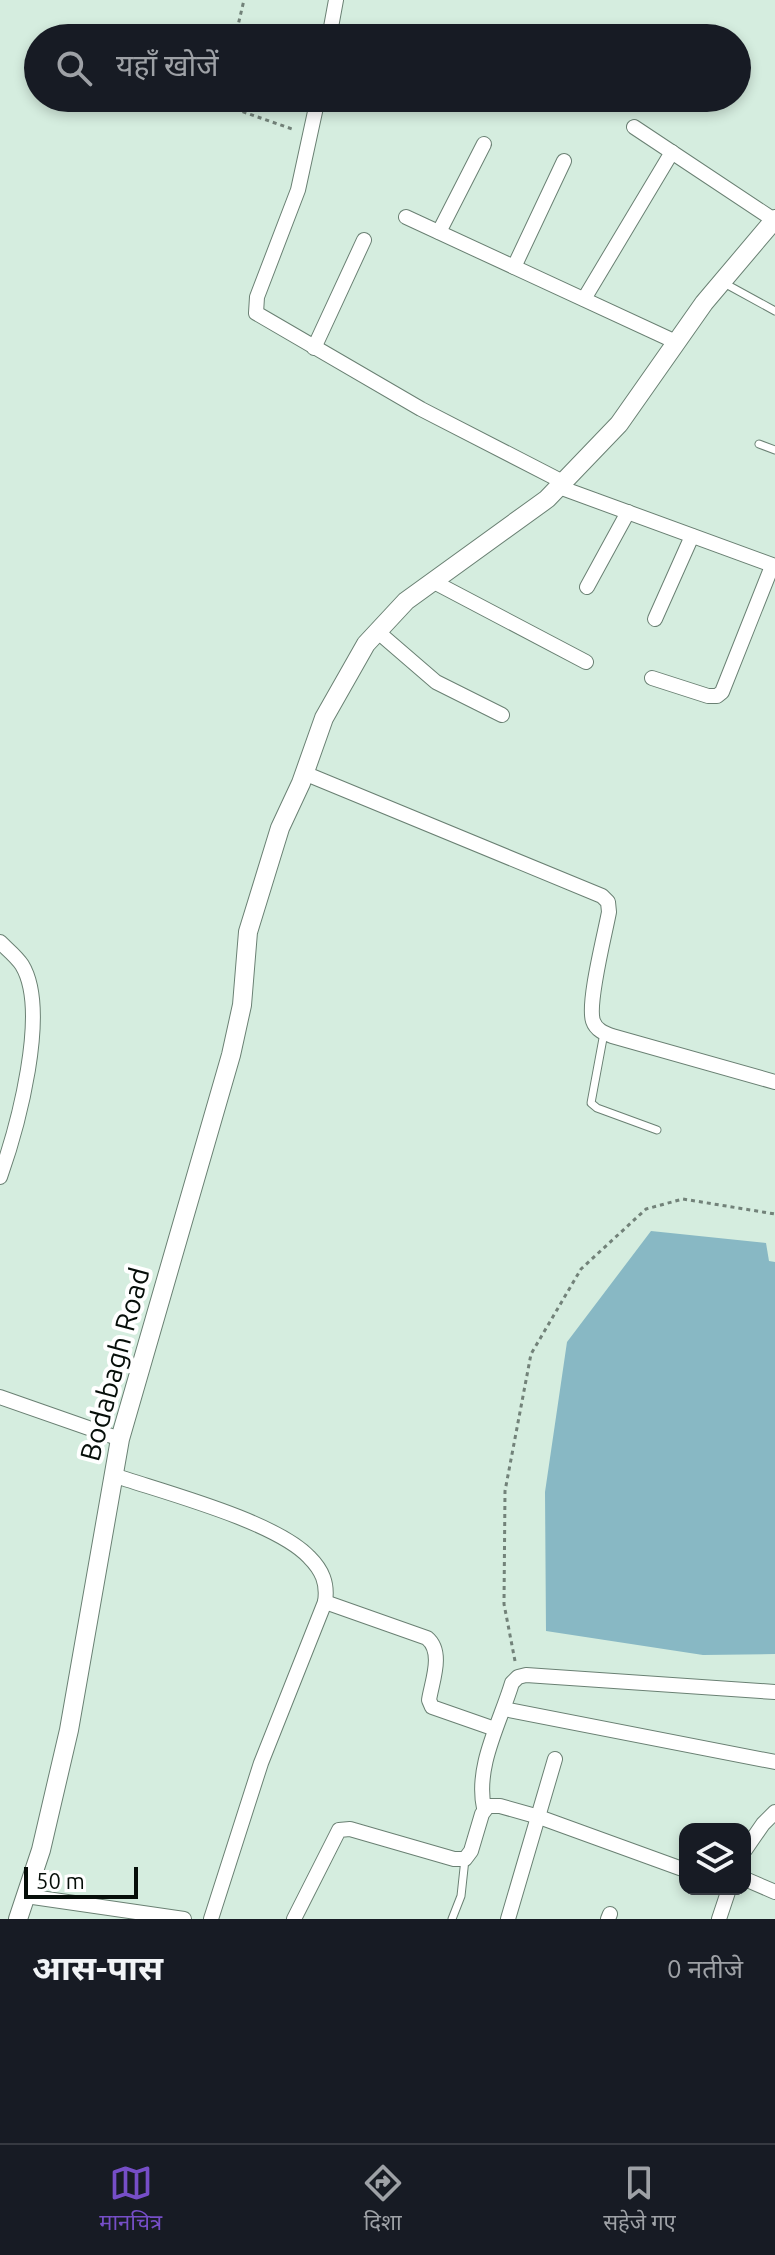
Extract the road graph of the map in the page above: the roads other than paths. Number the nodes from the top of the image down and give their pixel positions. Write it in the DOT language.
graph roads {
  1 [pos="336,0"];
  2 [pos="332,24"];
  3 [pos="315,112"];
  4 [pos="634,127"];
  5 [pos="484,144"];
  6 [pos="672,152"];
  7 [pos="564,161"];
  8 [pos="406,217"];
  9 [pos="775,219"];
  10 [pos="439,232"];
  11 [pos="364,240"];
  12 [pos="514,267"];
  13 [pos="722,282"];
  14 [pos="584,299"];
  15 [pos="775,311"];
  16 [pos="676,342"];
  17 [pos="314,348"];
  18 [pos="759,444"];
  19 [pos="775,450"];
  20 [pos="561,484"];
  21 [pos="628,512"];
  22 [pos="692,536"];
  23 [pos="774,562"];
  24 [pos="434,582"];
  25 [pos="587,587"];
  26 [pos="655,619"];
  27 [pos="378,632"];
  28 [pos="586,662"];
  29 [pos="652,678"];
  30 [pos="502,715"];
  31 [pos="303,778"];
  32 [pos="0,942"];
  33 [pos="604,1033"];
  34 [pos="775,1082"];
  35 [pos="657,1130"];
  36 [pos="0,1177"];
  37 [pos="0,1397"];
  38 [pos="120,1439"];
  39 [pos="113,1475"];
  40 [pos="325,1602"];
  41 [pos="775,1692"];
  42 [pos="504,1709"];
  43 [pos="495,1729"];
  44 [pos="555,1759"];
  45 [pos="775,1762"];
  46 [pos="484,1808"];
  47 [pos="775,1812"];
  48 [pos="539,1817"];
  49 [pos="751,1841"];
  50 [pos="465,1859"];
  51 [pos="679,1868"];
  52 [pos="751,1882"];
  53 [pos="775,1892"];
  54 [pos="727,1895"];
  55 [pos="26,1896"];
  56 [pos="18,1919"];
  57 [pos="184,1919"];
  58 [pos="211,1919"];
  59 [pos="294,1919"];
  60 [pos="452,1919"];
  61 [pos="508,1919"];
  62 [pos="719,1919"];
  1 -- 2 [label="street"];
  3 -- 17 [label="street"];
  4 -- 6 [label="street"];
  5 -- 10 [label="street"];
  6 -- 9 [label="street"];
  6 -- 14 [label="street"];
  7 -- 12 [label="street"];
  8 -- 10 [label="street"];
  9 -- 13 [label="street, Bodabagh Road"];
  10 -- 12 [label="street"];
  11 -- 17 [label="street"];
  12 -- 14 [label="street"];
  13 -- 15 [label="lane"];
  13 -- 16 [label="street, Bodabagh Road"];
  14 -- 16 [label="street"];
  16 -- 20 [label="street, Bodabagh Road"];
  17 -- 20 [label="street"];
  18 -- 19 [label="lane"];
  20 -- 21 [label="street"];
  20 -- 24 [label="street, Bodabagh Road"];
  21 -- 22 [label="street"];
  21 -- 25 [label="street"];
  22 -- 23 [label="street"];
  22 -- 26 [label="street"];
  23 -- 29 [label="street"];
  24 -- 27 [label="street, Bodabagh Road"];
  24 -- 28 [label="street"];
  27 -- 30 [label="street"];
  27 -- 31 [label="street, Bodabagh Road"];
  31 -- 33 [label="street"];
  31 -- 38 [label="street, Bodabagh Road"];
  32 -- 36 [label="street"];
  33 -- 34 [label="street"];
  33 -- 35 [label="lane"];
  37 -- 38 [label="street"];
  38 -- 39 [label="street, Bodabagh Road"];
  39 -- 40 [label="street"];
  39 -- 55 [label="street, Bodabagh Road"];
  40 -- 43 [label="street"];
  40 -- 58 [label="street"];
  41 -- 42 [label="street"];
  42 -- 43 [label="street"];
  42 -- 45 [label="street"];
  43 -- 46 [label="street"];
  44 -- 48 [label="street"];
  46 -- 48 [label="street"];
  46 -- 50 [label="street"];
  47 -- 49 [label="street"];
  48 -- 51 [label="street"];
  48 -- 61 [label="street"];
  50 -- 59 [label="street"];
  50 -- 60 [label="lane"];
  52 -- 53 [label="street"];
  54 -- 62 [label="street"];
  55 -- 56 [label="street, Bodabagh Road"];
  55 -- 57 [label="street"];
}
